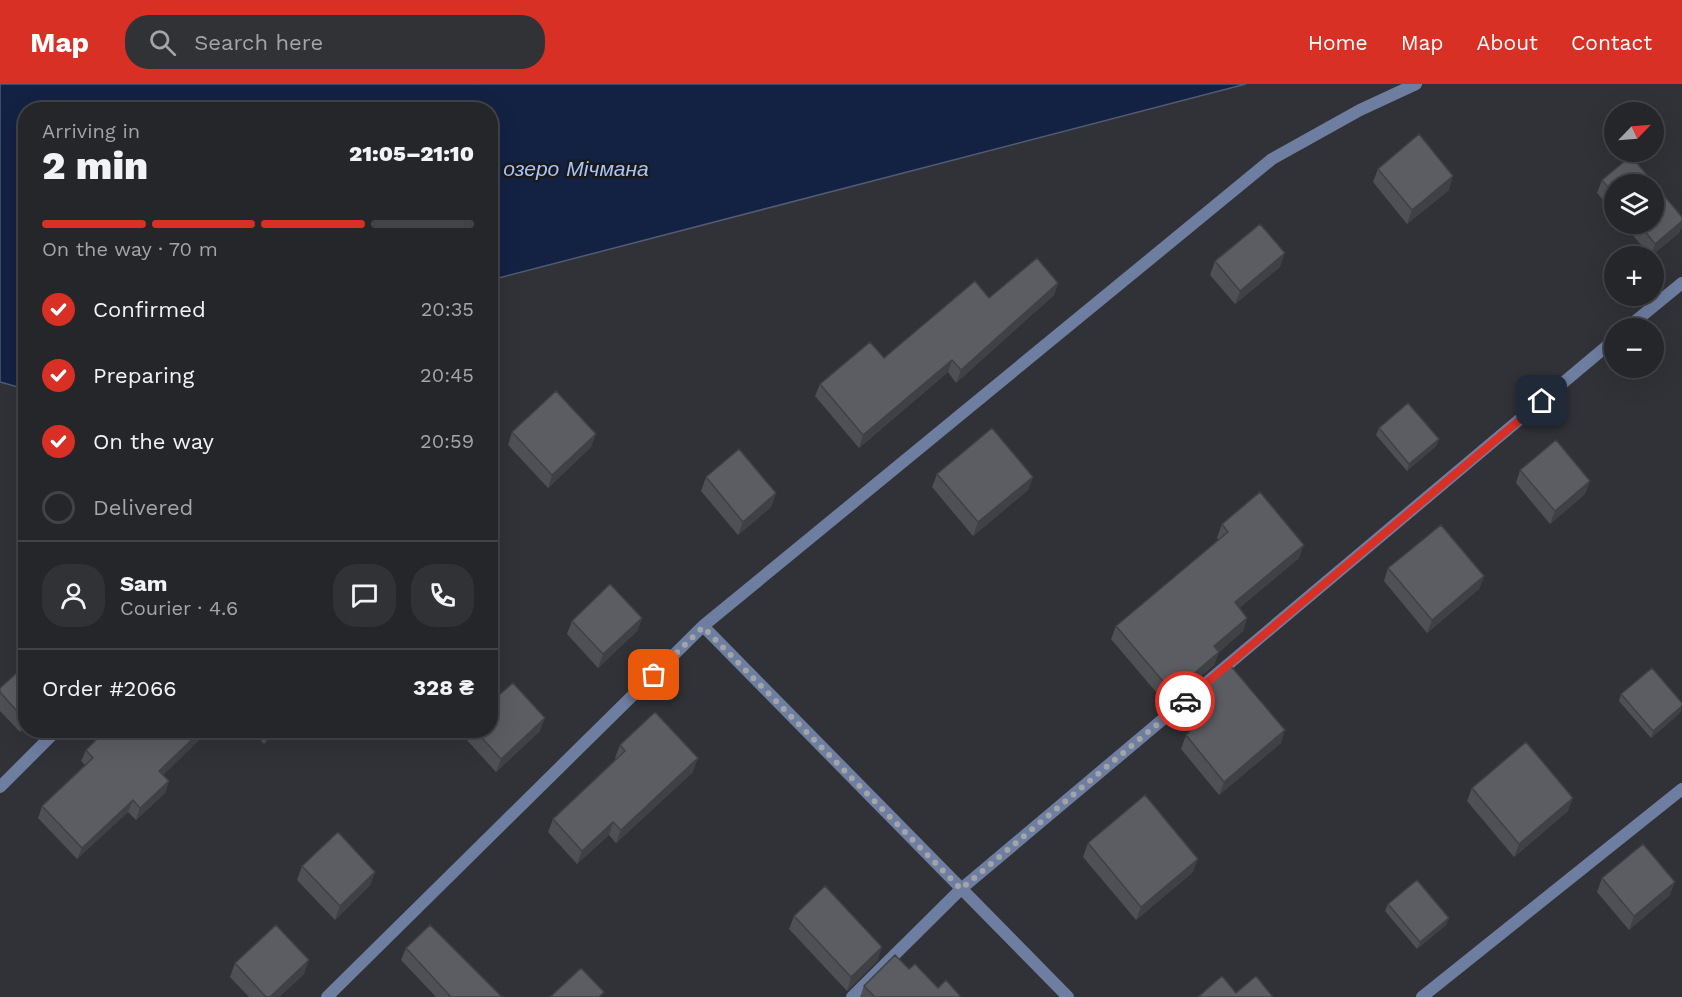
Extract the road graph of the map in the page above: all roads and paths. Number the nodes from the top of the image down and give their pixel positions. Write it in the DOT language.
graph roads {
  1 [pos="1416,84"];
  2 [pos="1682,283"];
  3 [pos="1639,318"];
  4 [pos="1604,348"];
  5 [pos="703,627"];
  6 [pos="49,738"];
  7 [pos="0,788"];
  8 [pos="1682,789"];
  9 [pos="961,889"];
  10 [pos="327,997"];
  11 [pos="852,997"];
  12 [pos="1068,997"];
  13 [pos="1422,997"];
  1 -- 5 [label="street"];
  2 -- 3 [label="street"];
  4 -- 9 [label="street"];
  5 -- 9 [label="street"];
  5 -- 10 [label="street"];
  6 -- 7 [label="street"];
  8 -- 13 [label="street"];
  9 -- 11 [label="street"];
  9 -- 12 [label="street"];
}
